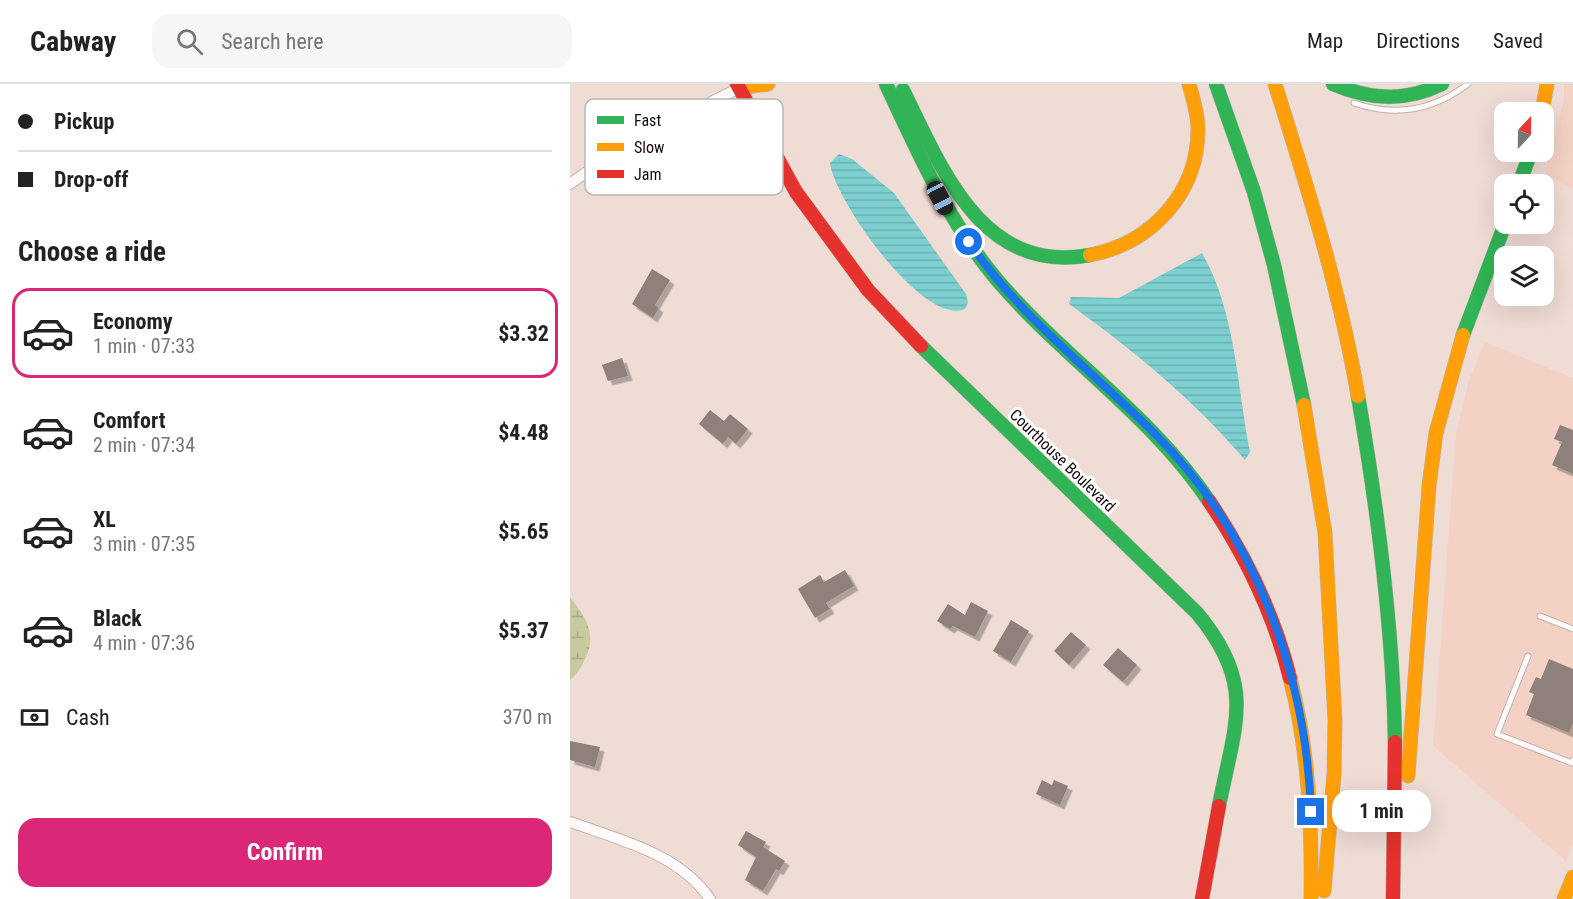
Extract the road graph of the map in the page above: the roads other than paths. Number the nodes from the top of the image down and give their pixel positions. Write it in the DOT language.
graph roads {
  1 [pos="768,84"];
  2 [pos="1189,84"];
  3 [pos="1216,84"];
  4 [pos="1275,84"];
  5 [pos="1323,84"];
  6 [pos="1333,84"];
  7 [pos="1442,84"];
  8 [pos="1468,84"];
  9 [pos="1547,84"];
  10 [pos="740,85"];
  11 [pos="894,86"];
  12 [pos="1342,96"];
  13 [pos="714,99"];
  14 [pos="747,99"];
  15 [pos="1351,101"];
  16 [pos="1544,102"];
  17 [pos="783,167"];
  18 [pos="585,173"];
  19 [pos="570,184"];
  20 [pos="1501,234"];
  21 [pos="1540,616"];
  22 [pos="1573,629"];
  23 [pos="1528,656"];
  24 [pos="1573,760"];
  25 [pos="570,822"];
  26 [pos="1573,877"];
  27 [pos="710,899"];
  28 [pos="1202,899"];
  29 [pos="1311,899"];
  30 [pos="1323,899"];
  31 [pos="1394,899"];
  32 [pos="1564,899"];
  1 -- 10 [label="main road"];
  2 -- 11 [label="main road"];
  3 -- 30 [label="main road"];
  4 -- 31 [label="main road"];
  5 -- 12 [label="lane"];
  6 -- 7 [label="main road"];
  8 -- 15 [label="lane"];
  9 -- 16 [label="main road"];
  10 -- 13 [label="street"];
  10 -- 14 [label="main road, Courthouse Boulevard"];
  11 -- 29 [label="main road"];
  17 -- 28 [label="main road, Courthouse Boulevard"];
  18 -- 19 [label="street"];
  20 -- 31 [label="main road"];
  21 -- 22 [label="lane"];
  23 -- 24 [label="lane"];
  25 -- 27 [label="street"];
  26 -- 32 [label="main road"];
}
